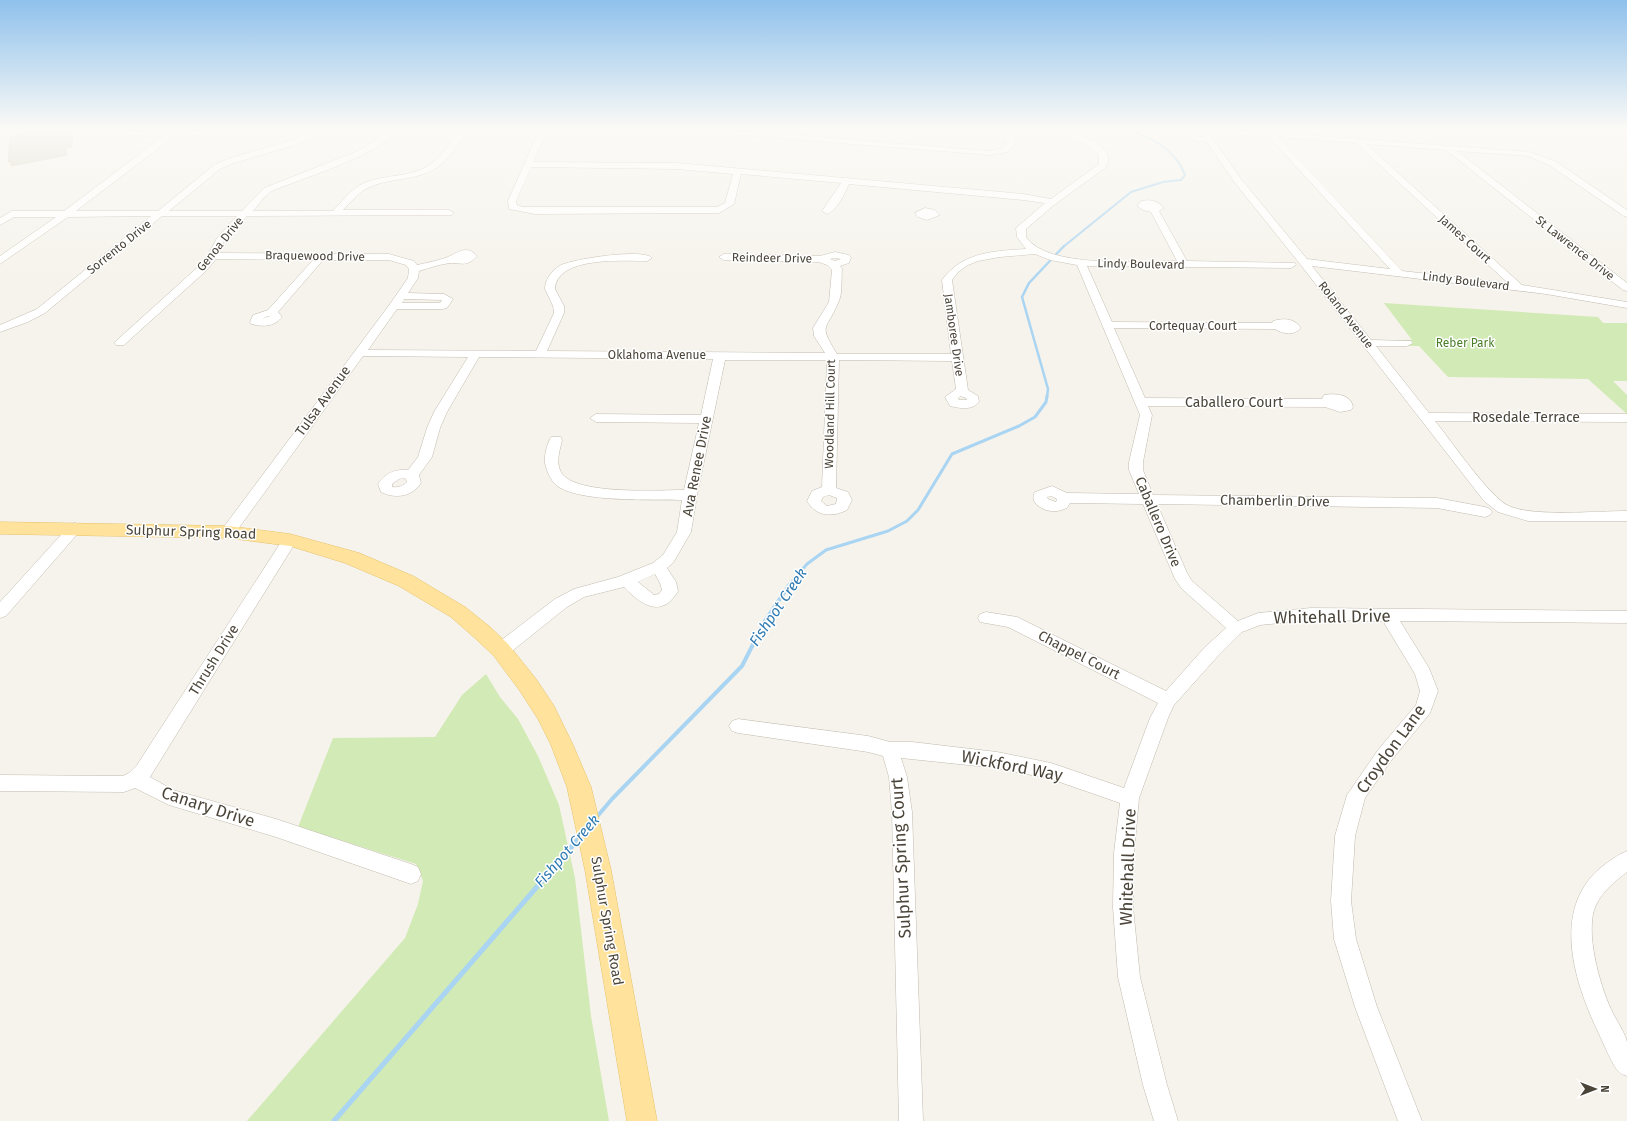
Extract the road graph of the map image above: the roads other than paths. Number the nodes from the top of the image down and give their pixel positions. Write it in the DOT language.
graph roads {
  1 [pos="111,180"];
  2 [pos="199,180"];
  3 [pos="289,180"];
  4 [pos="383,180"];
  5 [pos="522,180"];
  6 [pos="735,180"];
  7 [pos="847,180"];
  8 [pos="848,180"];
  9 [pos="1082,180"];
  10 [pos="1237,180"];
  11 [pos="1314,180"];
  12 [pos="1401,180"];
  13 [pos="1489,180"];
  14 [pos="1577,180"];
  15 [pos="1052,202"];
  16 [pos="1154,210"];
  17 [pos="827,211"];
  18 [pos="336,212"];
  19 [pos="161,213"];
  20 [pos="245,213"];
  21 [pos="449,213"];
  22 [pos="66,214"];
  23 [pos="1627,214"];
  24 [pos="0,222"];
  25 [pos="1040,253"];
  26 [pos="213,256"];
  27 [pos="321,256"];
  28 [pos="724,257"];
  29 [pos="647,258"];
  30 [pos="820,259"];
  31 [pos="451,260"];
  32 [pos="0,261"];
  33 [pos="1076,262"];
  34 [pos="1304,262"];
  35 [pos="1184,264"];
  36 [pos="1291,265"];
  37 [pos="414,268"];
  38 [pos="1398,272"];
  39 [pos="1519,288"];
  40 [pos="1627,288"];
  41 [pos="401,296"];
  42 [pos="1627,305"];
  43 [pos="394,306"];
  44 [pos="271,313"];
  45 [pos="1109,325"];
  46 [pos="1276,326"];
  47 [pos="0,329"];
  48 [pos="120,343"];
  49 [pos="1368,343"];
  50 [pos="1407,343"];
  51 [pos="358,352"];
  52 [pos="540,354"];
  53 [pos="475,355"];
  54 [pos="720,356"];
  55 [pos="833,356"];
  56 [pos="956,358"];
  57 [pos="962,392"];
  58 [pos="1142,402"];
  59 [pos="1327,403"];
  60 [pos="1426,417"];
  61 [pos="596,418"];
  62 [pos="1627,418"];
  63 [pos="706,419"];
  64 [pos="556,440"];
  65 [pos="411,475"];
  66 [pos="829,490"];
  67 [pos="690,495"];
  68 [pos="1064,498"];
  69 [pos="1149,499"];
  70 [pos="1485,512"];
  71 [pos="1627,516"];
  72 [pos="0,528"];
  73 [pos="75,528"];
  74 [pos="228,532"];
  75 [pos="290,540"];
  76 [pos="658,567"];
  77 [pos="626,580"];
  78 [pos="0,612"];
  79 [pos="1388,615"];
  80 [pos="1627,617"];
  81 [pos="986,618"];
  82 [pos="1236,628"];
  83 [pos="501,650"];
  84 [pos="1168,700"];
  85 [pos="738,726"];
  86 [pos="890,750"];
  87 [pos="136,779"];
  88 [pos="2,785"];
  89 [pos="1130,798"];
  90 [pos="1627,860"];
  91 [pos="411,874"];
  92 [pos="1627,1064"];
  93 [pos="642,1121"];
  94 [pos="910,1121"];
  95 [pos="1166,1121"];
  96 [pos="1410,1121"];
  1 -- 22 [label="street"];
  2 -- 19 [label="street, Sorrento Drive"];
  3 -- 20 [label="street, Genoa Drive"];
  4 -- 18 [label="street"];
  5 -- 6 [label="street"];
  7 -- 17 [label="street"];
  8 -- 15 [label="street"];
  9 -- 15 [label="street"];
  10 -- 34 [label="street, Roland Avenue"];
  11 -- 38 [label="street"];
  12 -- 39 [label="street, James Court"];
  13 -- 40 [label="street, St Lawrence Drive"];
  14 -- 23 [label="street"];
  15 -- 25 [label="street, Lindy Boulevard"];
  16 -- 35 [label="street"];
  18 -- 20 [label="street"];
  18 -- 21 [label="street"];
  19 -- 20 [label="street"];
  19 -- 22 [label="street"];
  19 -- 47 [label="street, Sorrento Drive"];
  20 -- 26 [label="street, Genoa Drive"];
  22 -- 24 [label="street"];
  22 -- 32 [label="street"];
  25 -- 33 [label="street, Lindy Boulevard"];
  25 -- 56 [label="street, Jamboree Drive"];
  26 -- 27 [label="street, Braquewood Drive"];
  26 -- 48 [label="street, Genoa Drive"];
  27 -- 37 [label="street, Braquewood Drive"];
  27 -- 44 [label="street"];
  28 -- 30 [label="street, Reindeer Drive"];
  29 -- 52 [label="street"];
  30 -- 55 [label="street, Woodland Hill Court"];
  31 -- 37 [label="street"];
  33 -- 35 [label="street, Lindy Boulevard"];
  33 -- 45 [label="street, Caballero Drive"];
  34 -- 38 [label="street, Lindy Boulevard"];
  34 -- 49 [label="street, Roland Avenue"];
  35 -- 36 [label="street, Lindy Boulevard"];
  37 -- 41 [label="street, Tulsa Avenue"];
  38 -- 39 [label="street, Lindy Boulevard"];
  39 -- 42 [label="street, Lindy Boulevard"];
  41 -- 43 [label="street, Tulsa Avenue"];
  41 -- 43 [label="street"];
  43 -- 51 [label="street, Tulsa Avenue"];
  45 -- 46 [label="street, Cortequay Court"];
  45 -- 58 [label="street, Caballero Drive"];
  49 -- 50 [label="street"];
  49 -- 60 [label="street, Roland Avenue"];
  51 -- 53 [label="street, Oklahoma Avenue"];
  51 -- 74 [label="street, Tulsa Avenue"];
  52 -- 53 [label="street, Oklahoma Avenue"];
  52 -- 54 [label="street, Oklahoma Avenue"];
  53 -- 65 [label="street"];
  54 -- 55 [label="street, Oklahoma Avenue"];
  54 -- 63 [label="street, Ava Renee Drive"];
  55 -- 56 [label="street, Oklahoma Avenue"];
  55 -- 66 [label="street, Woodland Hill Court"];
  56 -- 57 [label="street, Jamboree Drive"];
  58 -- 59 [label="street, Caballero Court"];
  58 -- 69 [label="street, Caballero Drive"];
  60 -- 62 [label="street, Rosedale Terrace"];
  60 -- 71 [label="street, Roland Avenue"];
  61 -- 63 [label="street"];
  63 -- 67 [label="street, Ava Renee Drive"];
  64 -- 67 [label="street"];
  67 -- 76 [label="street, Ava Renee Drive"];
  68 -- 69 [label="street, Chamberlin Drive"];
  69 -- 70 [label="street, Chamberlin Drive"];
  69 -- 82 [label="street, Caballero Drive"];
  72 -- 73 [label="main road, Sulphur Spring Road"];
  73 -- 74 [label="main road, Sulphur Spring Road"];
  73 -- 78 [label="street"];
  74 -- 75 [label="main road, Sulphur Spring Road"];
  75 -- 83 [label="main road, Sulphur Spring Road"];
  75 -- 87 [label="street, Thrush Drive"];
  76 -- 77 [label="street, Ava Renee Drive"];
  76 -- 77 [label="street"];
  77 -- 83 [label="street, Ava Renee Drive"];
  79 -- 80 [label="street, Whitehall Drive"];
  79 -- 82 [label="street, Whitehall Drive"];
  79 -- 96 [label="street, Croydon Lane"];
  81 -- 84 [label="street, Chappel Court"];
  82 -- 84 [label="street, Whitehall Drive"];
  83 -- 93 [label="main road, Sulphur Spring Road"];
  84 -- 89 [label="street, Whitehall Drive"];
  85 -- 86 [label="street"];
  86 -- 89 [label="street, Wickford Way"];
  86 -- 94 [label="street, Sulphur Spring Court"];
  87 -- 88 [label="street"];
  87 -- 91 [label="street, Canary Drive"];
  89 -- 95 [label="street, Whitehall Drive"];
  90 -- 92 [label="street"];
}
